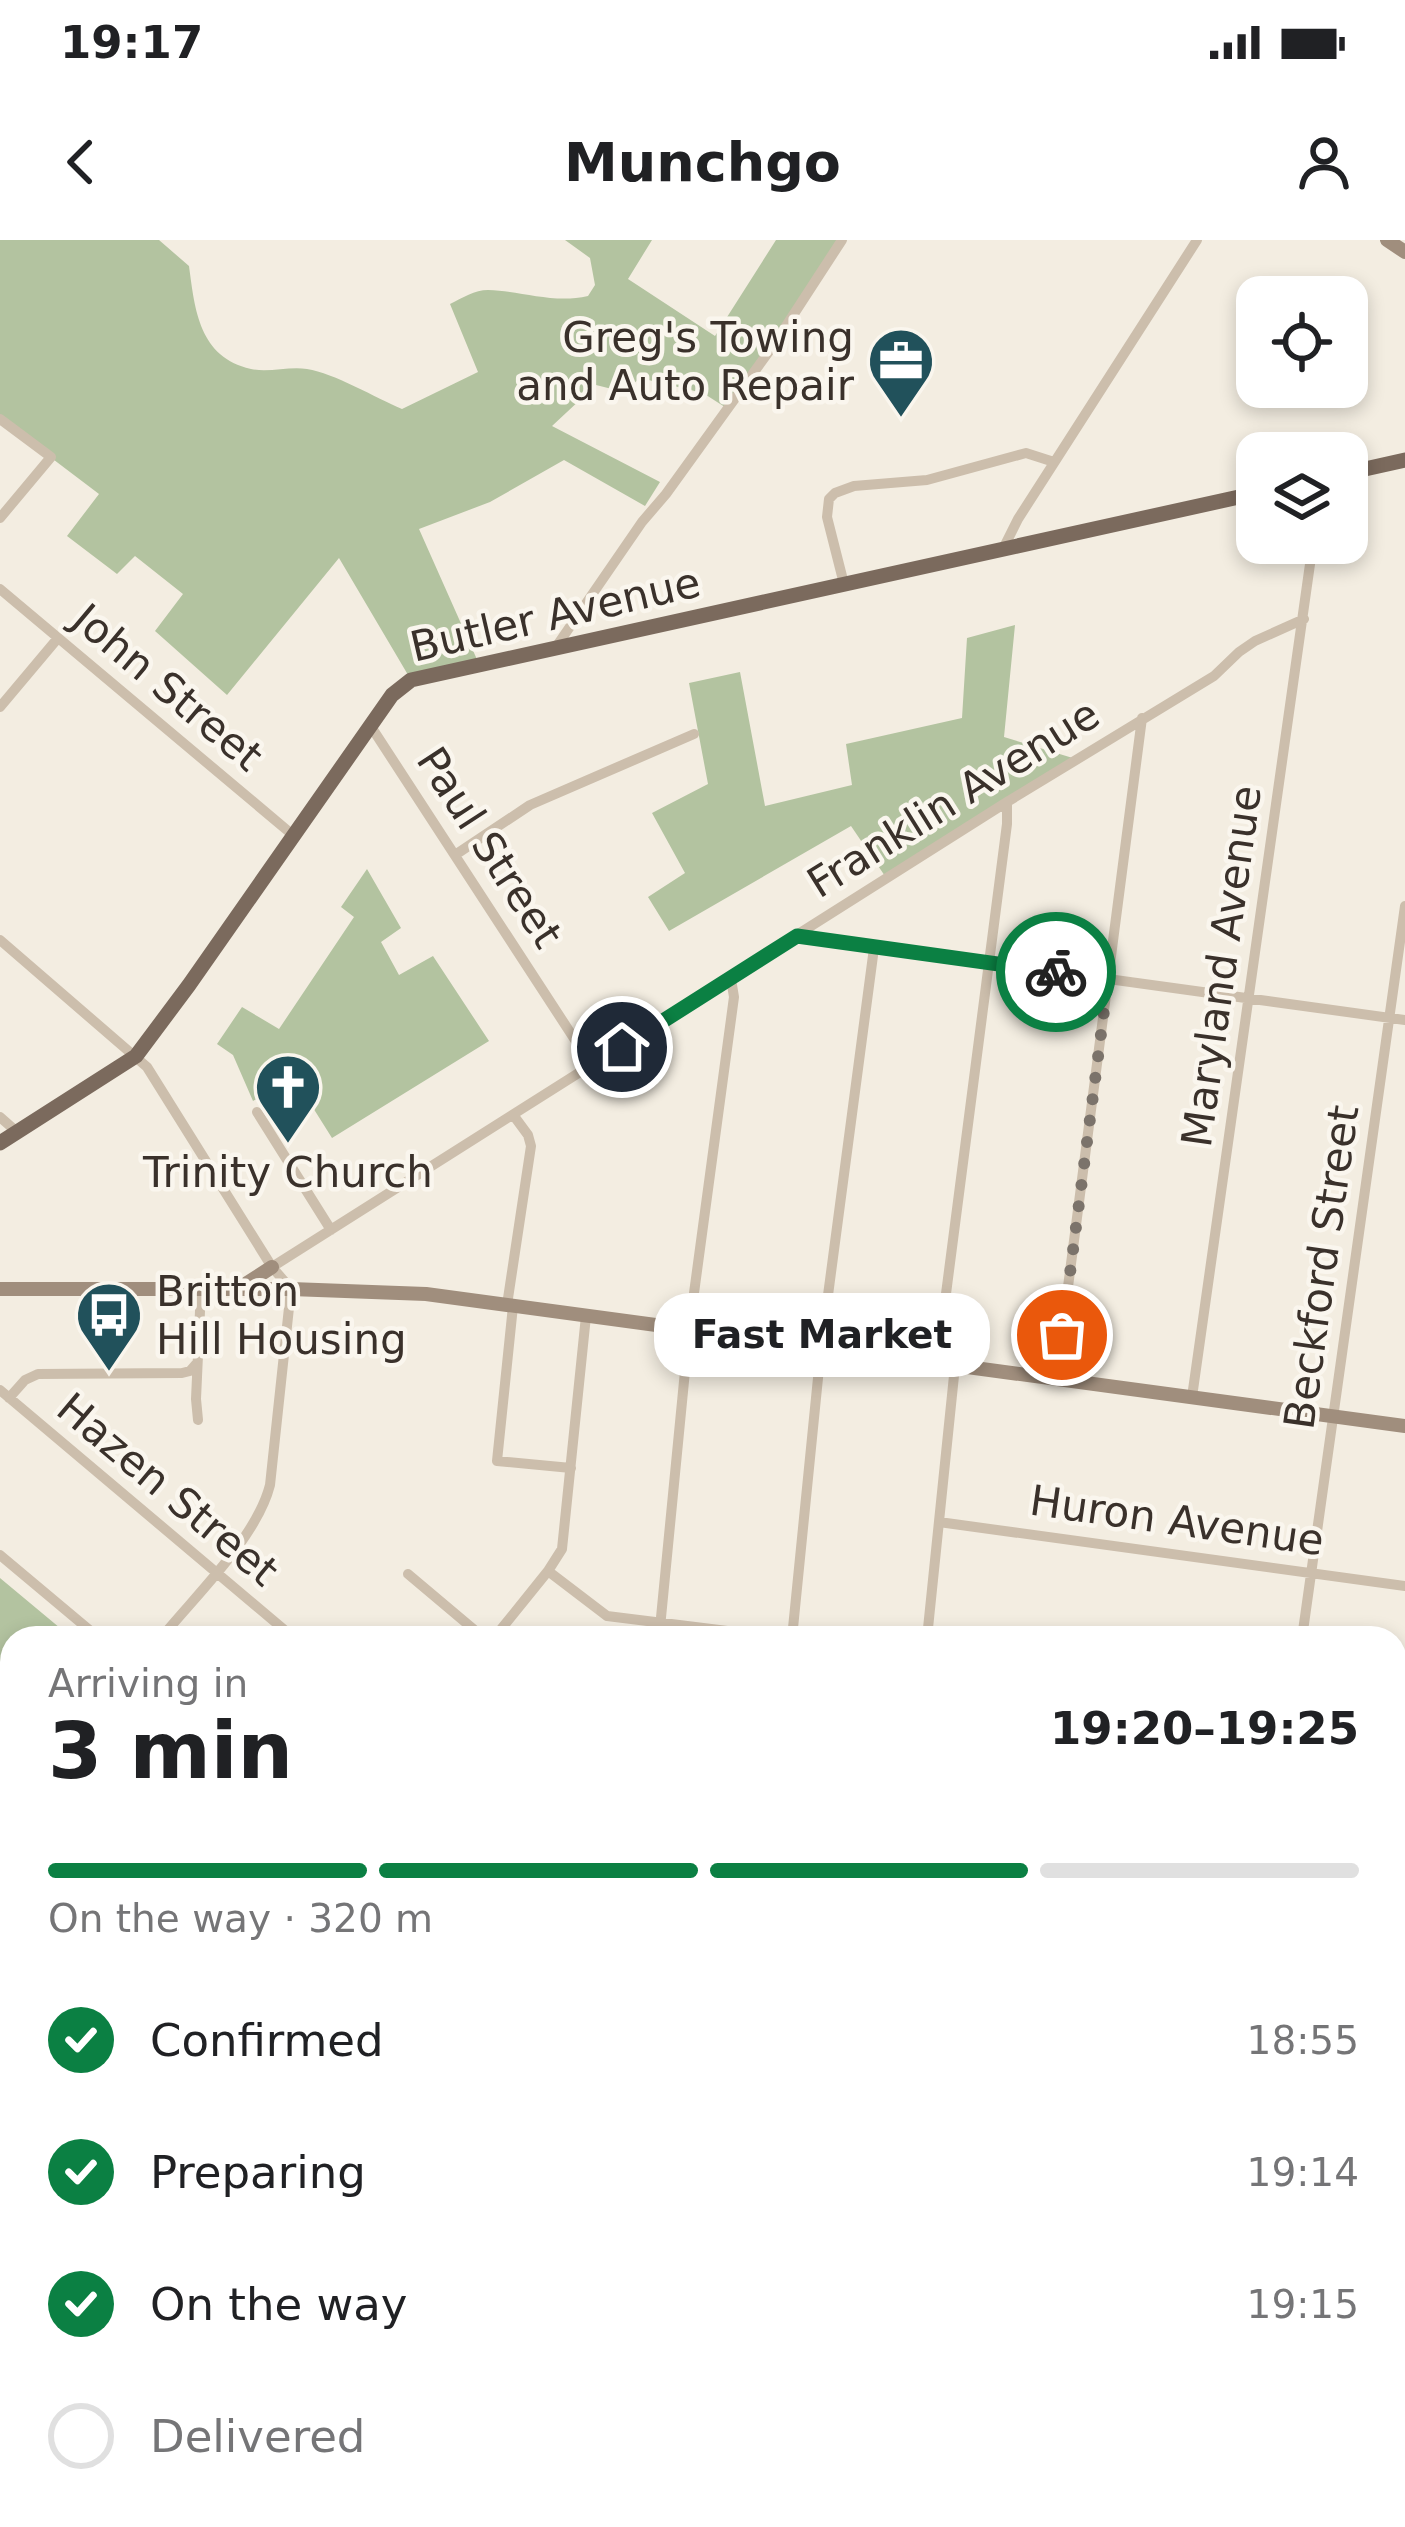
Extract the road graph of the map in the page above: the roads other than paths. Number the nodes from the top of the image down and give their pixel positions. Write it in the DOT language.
graph roads {
  1 [pos="842,240"];
  2 [pos="1197,240"];
  3 [pos="1387,240"];
  4 [pos="1405,252"];
  5 [pos="0,419"];
  6 [pos="1405,460"];
  7 [pos="1054,462"];
  8 [pos="1368,468"];
  9 [pos="1236,498"];
  10 [pos="0,518"];
  11 [pos="1004,549"];
  12 [pos="1311,564"];
  13 [pos="844,584"];
  14 [pos="0,589"];
  15 [pos="1304,620"];
  16 [pos="58,638"];
  17 [pos="556,647"];
  18 [pos="0,707"];
  19 [pos="1142,718"];
  20 [pos="370,725"];
  21 [pos="694,734"];
  22 [pos="1007,802"];
  23 [pos="294,836"];
  24 [pos="455,854"];
  25 [pos="1405,906"];
  26 [pos="797,936"];
  27 [pos="0,940"];
  28 [pos="874,948"];
  29 [pos="988,964"];
  30 [pos="730,979"];
  31 [pos="1108,980"];
  32 [pos="1248,999"];
  33 [pos="1389,1018"];
  34 [pos="1405,1020"];
  35 [pos="136,1056"];
  36 [pos="592,1066"];
  37 [pos="257,1112"];
  38 [pos="514,1116"];
  39 [pos="0,1118"];
  40 [pos="17,1132"];
  41 [pos="0,1142"];
  42 [pos="331,1230"];
  43 [pos="272,1268"];
  44 [pos="291,1288"];
  45 [pos="0,1289"];
  46 [pos="201,1289"];
  47 [pos="239,1289"];
  48 [pos="510,1306"];
  49 [pos="586,1316"];
  50 [pos="689,1330"];
  51 [pos="821,1348"];
  52 [pos="197,1363"];
  53 [pos="937,1364"];
  54 [pos="955,1366"];
  55 [pos="1056,1379"];
  56 [pos="4,1394"];
  57 [pos="1192,1397"];
  58 [pos="1333,1417"];
  59 [pos="198,1420"];
  60 [pos="1405,1426"];
  61 [pos="571,1468"];
  62 [pos="939,1522"];
  63 [pos="0,1555"];
  64 [pos="548,1571"];
  65 [pos="1311,1572"];
  66 [pos="215,1573"];
  67 [pos="408,1574"];
  68 [pos="1405,1586"];
  69 [pos="661,1622"];
  70 [pos="85,1626"];
  71 [pos="171,1626"];
  72 [pos="279,1626"];
  73 [pos="470,1626"];
  74 [pos="504,1626"];
  75 [pos="660,1626"];
  76 [pos="693,1626"];
  77 [pos="789,1626"];
  78 [pos="928,1626"];
  79 [pos="1304,1626"];
  1 -- 17 [label="street"];
  2 -- 7 [label="street"];
  3 -- 4 [label="main road"];
  5 -- 10 [label="street"];
  6 -- 8 [label="main road"];
  7 -- 11 [label="street"];
  7 -- 13 [label="street"];
  9 -- 11 [label="main road, Butler Avenue"];
  11 -- 13 [label="main road, Butler Avenue"];
  12 -- 15 [label="street, Maryland Avenue"];
  13 -- 17 [label="main road, Butler Avenue"];
  14 -- 16 [label="street, John Street"];
  15 -- 19 [label="street, Franklin Avenue"];
  15 -- 32 [label="street, Maryland Avenue"];
  16 -- 18 [label="street"];
  16 -- 23 [label="street, John Street"];
  17 -- 20 [label="main road, Butler Avenue"];
  19 -- 22 [label="street, Franklin Avenue"];
  19 -- 31 [label="street"];
  20 -- 23 [label="main road, Butler Avenue"];
  20 -- 24 [label="street, Paul Street"];
  21 -- 24 [label="street"];
  22 -- 26 [label="street, Franklin Avenue"];
  22 -- 29 [label="street"];
  23 -- 35 [label="main road, Butler Avenue"];
  24 -- 36 [label="street, Paul Street"];
  25 -- 33 [label="street, Beckford Street"];
  26 -- 28 [label="street"];
  26 -- 30 [label="street, Franklin Avenue"];
  27 -- 35 [label="street"];
  28 -- 29 [label="street"];
  28 -- 51 [label="street"];
  29 -- 31 [label="street"];
  29 -- 53 [label="street"];
  30 -- 36 [label="street, Franklin Avenue"];
  30 -- 50 [label="street"];
  31 -- 32 [label="street"];
  31 -- 55 [label="street"];
  32 -- 33 [label="street"];
  32 -- 57 [label="street, Maryland Avenue"];
  33 -- 34 [label="street"];
  33 -- 58 [label="street, Beckford Street"];
  35 -- 40 [label="main road, Butler Avenue"];
  35 -- 43 [label="street"];
  36 -- 38 [label="street, Franklin Avenue"];
  37 -- 42 [label="street"];
  38 -- 42 [label="street, Franklin Avenue"];
  38 -- 48 [label="street"];
  39 -- 40 [label="street"];
  40 -- 41 [label="main road, Butler Avenue"];
  42 -- 43 [label="street, Franklin Avenue"];
  43 -- 44 [label="street"];
  43 -- 47 [label="main road"];
  44 -- 47 [label="main road"];
  44 -- 48 [label="main road"];
  44 -- 66 [label="street"];
  45 -- 46 [label="main road"];
  46 -- 47 [label="main road"];
  46 -- 52 [label="street"];
  48 -- 49 [label="main road"];
  48 -- 61 [label="street"];
  49 -- 50 [label="main road"];
  49 -- 61 [label="street"];
  50 -- 51 [label="main road"];
  50 -- 69 [label="street"];
  51 -- 53 [label="main road"];
  51 -- 77 [label="street"];
  52 -- 56 [label="street"];
  52 -- 59 [label="street"];
  53 -- 54 [label="main road"];
  54 -- 55 [label="main road"];
  54 -- 62 [label="street"];
  55 -- 57 [label="main road"];
  56 -- 66 [label="street, Hazen Street"];
  57 -- 58 [label="main road"];
  58 -- 60 [label="main road"];
  58 -- 65 [label="street, Beckford Street"];
  61 -- 64 [label="street"];
  62 -- 65 [label="street, Huron Avenue"];
  62 -- 78 [label="street"];
  63 -- 70 [label="street"];
  64 -- 69 [label="street"];
  64 -- 74 [label="street"];
  65 -- 68 [label="street, Huron Avenue"];
  65 -- 79 [label="street, Beckford Street"];
  66 -- 71 [label="street"];
  66 -- 72 [label="street, Hazen Street"];
  67 -- 73 [label="street"];
  69 -- 75 [label="street"];
  69 -- 76 [label="street"];
}
